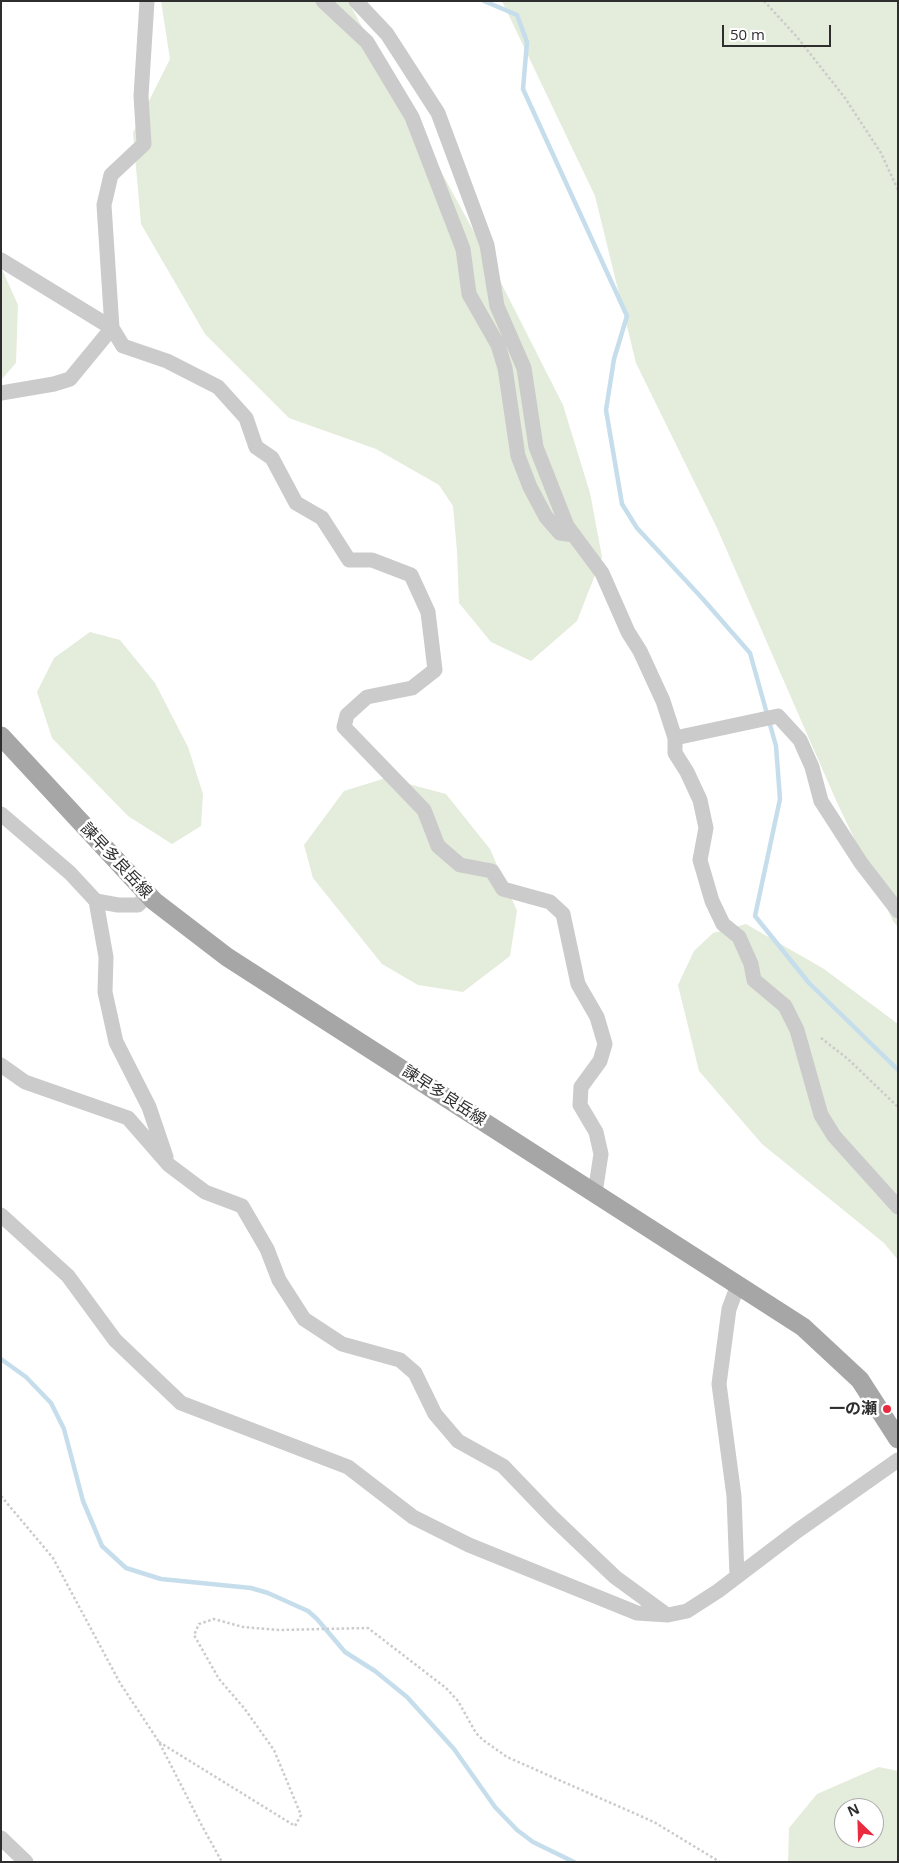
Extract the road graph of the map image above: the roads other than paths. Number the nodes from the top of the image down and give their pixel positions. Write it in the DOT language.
graph roads {
  1 [pos="147,1"];
  2 [pos="323,1"];
  3 [pos="356,1"];
  4 [pos="1,260"];
  5 [pos="112,328"];
  6 [pos="1,393"];
  7 [pos="574,535"];
  8 [pos="1,736"];
  9 [pos="675,738"];
  10 [pos="1,814"];
  11 [pos="147,896"];
  12 [pos="96,900"];
  13 [pos="898,911"];
  14 [pos="1,1065"];
  15 [pos="169,1166"];
  16 [pos="595,1193"];
  17 [pos="898,1207"];
  18 [pos="1,1215"];
  19 [pos="738,1285"];
  20 [pos="898,1439"];
  21 [pos="898,1460"];
  22 [pos="737,1576"];
  23 [pos="668,1615"];
  24 [pos="1,1838"];
  25 [pos="26,1862"];
  1 -- 5 [label="street"];
  2 -- 7 [label="street"];
  3 -- 7 [label="street"];
  4 -- 5 [label="street"];
  5 -- 6 [label="street"];
  5 -- 16 [label="street"];
  7 -- 9 [label="street"];
  8 -- 11 [label="main road, 諫早多良岳線"];
  9 -- 13 [label="street"];
  9 -- 17 [label="street"];
  10 -- 12 [label="street"];
  11 -- 12 [label="street"];
  11 -- 16 [label="main road, 諫早多良岳線"];
  12 -- 15 [label="street"];
  14 -- 15 [label="street"];
  15 -- 23 [label="street"];
  16 -- 19 [label="main road, 諫早多良岳線"];
  18 -- 23 [label="street"];
  19 -- 20 [label="main road, 諫早多良岳線"];
  19 -- 22 [label="street"];
  21 -- 22 [label="street"];
  22 -- 23 [label="street"];
  24 -- 25 [label="street"];
}
